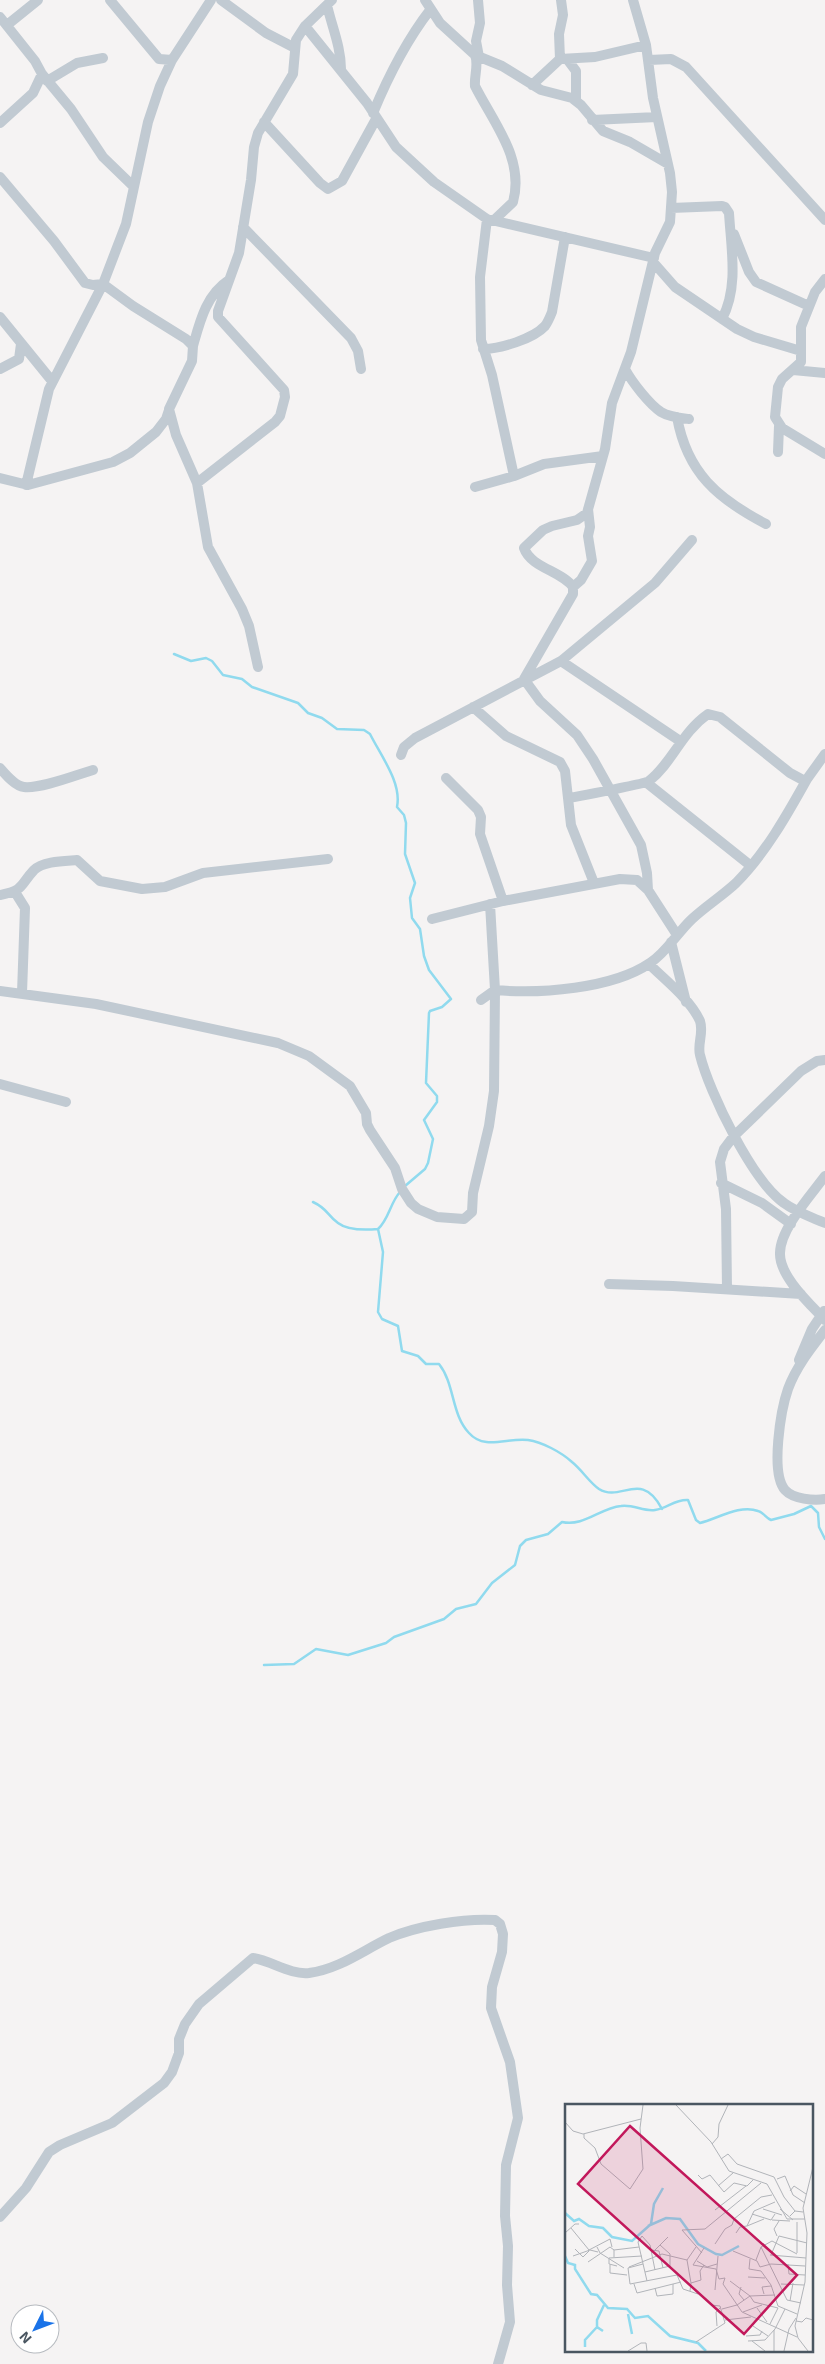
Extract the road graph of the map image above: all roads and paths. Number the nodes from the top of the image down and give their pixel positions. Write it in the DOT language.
graph roads {
  1 [pos="38,0"];
  2 [pos="110,0"];
  3 [pos="211,0"];
  4 [pos="221,0"];
  5 [pos="425,0"];
  6 [pos="478,0"];
  7 [pos="561,0"];
  8 [pos="633,0"];
  9 [pos="329,3"];
  10 [pos="231,4"];
  11 [pos="430,10"];
  12 [pos="0,17"];
  13 [pos="7,26"];
  14 [pos="305,26"];
  15 [pos="646,45"];
  16 [pos="295,48"];
  17 [pos="477,56"];
  18 [pos="103,58"];
  19 [pos="563,59"];
  20 [pos="172,60"];
  21 [pos="649,60"];
  22 [pos="341,70"];
  23 [pos="44,78"];
  24 [pos="532,85"];
  25 [pos="576,101"];
  26 [pos="375,116"];
  27 [pos="657,116"];
  28 [pos="592,120"];
  29 [pos="264,122"];
  30 [pos="0,123"];
  31 [pos="668,164"];
  32 [pos="0,177"];
  33 [pos="134,187"];
  34 [pos="671,208"];
  35 [pos="490,220"];
  36 [pos="825,220"];
  37 [pos="730,224"];
  38 [pos="243,226"];
  39 [pos="565,237"];
  40 [pos="654,260"];
  41 [pos="825,278"];
  42 [pos="229,280"];
  43 [pos="103,284"];
  44 [pos="809,306"];
  45 [pos="0,317"];
  46 [pos="722,319"];
  47 [pos="21,344"];
  48 [pos="193,346"];
  49 [pos="483,349"];
  50 [pos="801,351"];
  51 [pos="0,368"];
  52 [pos="361,369"];
  53 [pos="625,369"];
  54 [pos="793,370"];
  55 [pos="825,373"];
  56 [pos="52,381"];
  57 [pos="169,409"];
  58 [pos="677,417"];
  59 [pos="689,419"];
  60 [pos="779,426"];
  61 [pos="778,452"];
  62 [pos="825,454"];
  63 [pos="603,456"];
  64 [pos="514,476"];
  65 [pos="0,478"];
  66 [pos="197,483"];
  67 [pos="26,485"];
  68 [pos="475,486"];
  69 [pos="588,509"];
  70 [pos="766,524"];
  71 [pos="692,540"];
  72 [pos="574,587"];
  73 [pos="561,661"];
  74 [pos="258,667"];
  75 [pos="524,679"];
  76 [pos="473,707"];
  77 [pos="680,741"];
  78 [pos="825,754"];
  79 [pos="401,755"];
  80 [pos="0,768"];
  81 [pos="93,770"];
  82 [pos="446,778"];
  83 [pos="807,779"];
  84 [pos="647,783"];
  85 [pos="610,789"];
  86 [pos="569,798"];
  87 [pos="328,859"];
  88 [pos="751,866"];
  89 [pos="594,883"];
  90 [pos="648,890"];
  91 [pos="15,892"];
  92 [pos="0,896"];
  93 [pos="503,901"];
  94 [pos="490,904"];
  95 [pos="432,919"];
  96 [pos="674,939"];
  97 [pos="649,964"];
  98 [pos="495,990"];
  99 [pos="0,991"];
  100 [pos="22,993"];
  101 [pos="481,1000"];
  102 [pos="686,1002"];
  103 [pos="825,1060"];
  104 [pos="0,1084"];
  105 [pos="66,1102"];
  106 [pos="733,1137"];
  107 [pos="825,1176"];
  108 [pos="721,1183"];
  109 [pos="799,1212"];
  110 [pos="825,1223"];
  111 [pos="790,1224"];
  112 [pos="609,1284"];
  113 [pos="727,1289"];
  114 [pos="800,1294"];
  115 [pos="824,1315"];
  116 [pos="825,1330"];
  117 [pos="796,1371"];
  118 [pos="825,1499"];
  119 [pos="0,2217"];
  120 [pos="498,2364"];
  1 -- 13 [label="street"];
  2 -- 20 [label="street"];
  3 -- 20 [label="street"];
  4 -- 10 [label="street"];
  5 -- 11 [label="street"];
  6 -- 17 [label="street"];
  7 -- 19 [label="street"];
  8 -- 15 [label="street"];
  9 -- 14 [label="street"];
  9 -- 22 [label="street"];
  10 -- 16 [label="street"];
  11 -- 17 [label="street"];
  11 -- 26 [label="street"];
  12 -- 13 [label="street"];
  13 -- 23 [label="street"];
  14 -- 16 [label="street"];
  14 -- 22 [label="street"];
  15 -- 19 [label="street"];
  15 -- 21 [label="street"];
  16 -- 29 [label="street"];
  17 -- 24 [label="street"];
  17 -- 35 [label="street"];
  18 -- 23 [label="street"];
  19 -- 24 [label="street"];
  19 -- 25 [label="street"];
  20 -- 33 [label="street"];
  21 -- 27 [label="street"];
  21 -- 36 [label="street"];
  22 -- 26 [label="street"];
  23 -- 30 [label="street"];
  23 -- 33 [label="street"];
  24 -- 25 [label="street"];
  25 -- 28 [label="street"];
  26 -- 29 [label="street"];
  26 -- 35 [label="street"];
  27 -- 28 [label="street"];
  27 -- 31 [label="street"];
  28 -- 31 [label="street"];
  29 -- 38 [label="street"];
  31 -- 34 [label="street"];
  32 -- 43 [label="street"];
  33 -- 43 [label="street"];
  34 -- 37 [label="street"];
  34 -- 40 [label="street"];
  35 -- 39 [label="street"];
  35 -- 49 [label="street"];
  37 -- 44 [label="street"];
  37 -- 46 [label="street"];
  38 -- 42 [label="street"];
  38 -- 52 [label="street"];
  39 -- 40 [label="street"];
  39 -- 49 [label="street"];
  40 -- 46 [label="street"];
  40 -- 53 [label="street"];
  41 -- 44 [label="street"];
  42 -- 48 [label="street"];
  42 -- 66 [label="street"];
  43 -- 48 [label="street"];
  43 -- 56 [label="street"];
  44 -- 50 [label="street"];
  45 -- 47 [label="street"];
  46 -- 50 [label="street"];
  47 -- 51 [label="street"];
  47 -- 56 [label="street"];
  48 -- 57 [label="street"];
  49 -- 64 [label="street"];
  50 -- 54 [label="street"];
  53 -- 58 [label="street"];
  53 -- 63 [label="street"];
  54 -- 55 [label="street"];
  54 -- 60 [label="street"];
  56 -- 67 [label="street"];
  57 -- 66 [label="street"];
  57 -- 67 [label="street"];
  58 -- 59 [label="street"];
  58 -- 70 [label="street"];
  60 -- 61 [label="street"];
  60 -- 62 [label="street"];
  63 -- 64 [label="street"];
  63 -- 69 [label="street"];
  64 -- 68 [label="street"];
  65 -- 67 [label="street"];
  66 -- 74 [label="street"];
  69 -- 72 [label="street"];
  69 -- 72 [label="street"];
  71 -- 73 [label="street"];
  72 -- 75 [label="street"];
  73 -- 75 [label="street"];
  73 -- 77 [label="street"];
  75 -- 76 [label="street"];
  75 -- 85 [label="street"];
  76 -- 79 [label="street"];
  76 -- 86 [label="street"];
  77 -- 83 [label="street"];
  77 -- 84 [label="street"];
  78 -- 83 [label="street"];
  80 -- 81 [label="street"];
  82 -- 93 [label="street"];
  83 -- 88 [label="street"];
  84 -- 85 [label="street"];
  84 -- 88 [label="street"];
  85 -- 86 [label="street"];
  85 -- 90 [label="street"];
  86 -- 89 [label="street"];
  87 -- 91 [label="street"];
  88 -- 96 [label="street"];
  89 -- 90 [label="street"];
  89 -- 93 [label="street"];
  90 -- 96 [label="street"];
  91 -- 92 [label="street"];
  91 -- 100 [label="street"];
  93 -- 94 [label="street"];
  94 -- 95 [label="street"];
  94 -- 98 [label="street"];
  96 -- 97 [label="street"];
  96 -- 102 [label="street"];
  97 -- 98 [label="street"];
  97 -- 102 [label="street"];
  98 -- 100 [label="street"];
  98 -- 101 [label="street"];
  99 -- 100 [label="street"];
  102 -- 106 [label="street"];
  103 -- 106 [label="street"];
  104 -- 105 [label="street"];
  106 -- 108 [label="street"];
  106 -- 109 [label="street"];
  107 -- 109 [label="street"];
  108 -- 111 [label="street"];
  108 -- 113 [label="street"];
  109 -- 110 [label="street"];
  109 -- 111 [label="street"];
  111 -- 114 [label="street"];
  112 -- 113 [label="street"];
  113 -- 114 [label="street"];
  114 -- 115 [label="street"];
  115 -- 117 [label="street"];
  116 -- 117 [label="street"];
  117 -- 118 [label="street"];
  119 -- 120 [label="street"];
}
